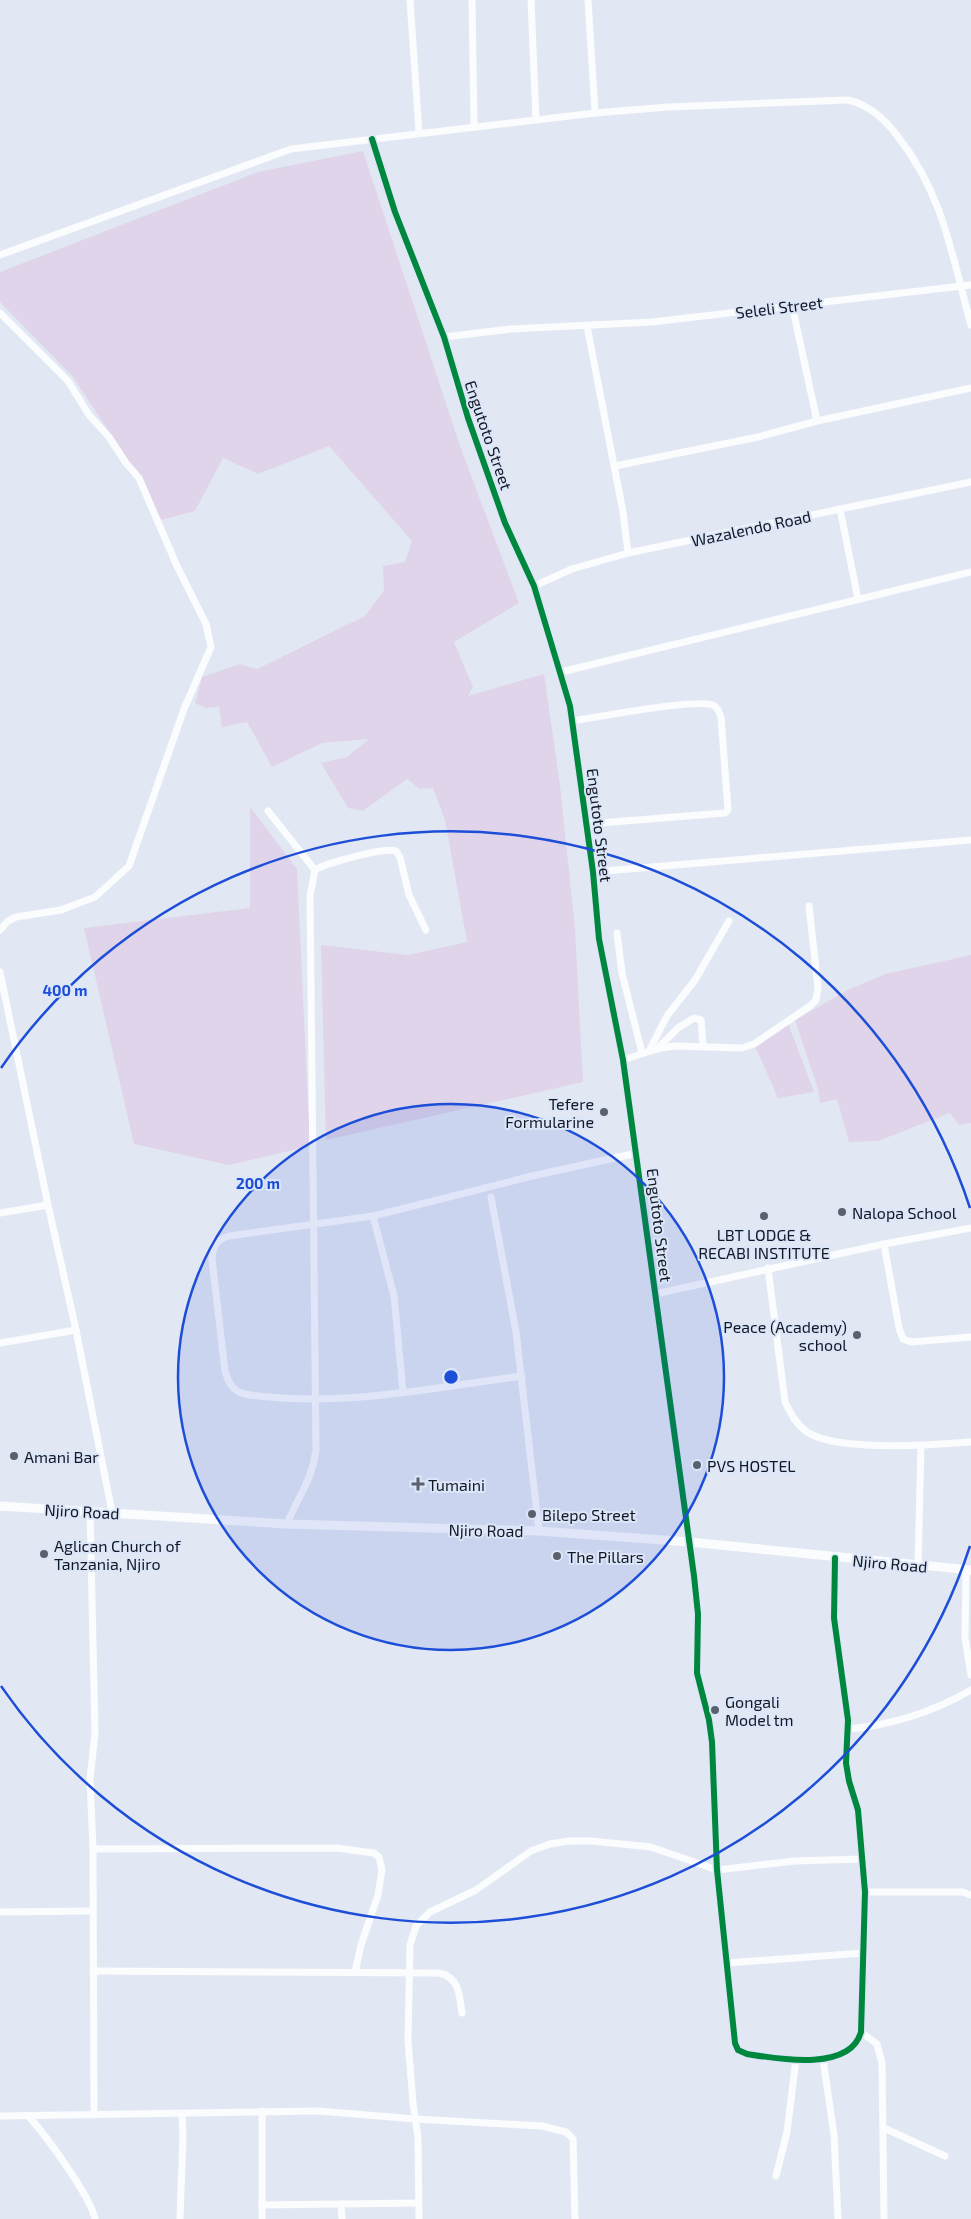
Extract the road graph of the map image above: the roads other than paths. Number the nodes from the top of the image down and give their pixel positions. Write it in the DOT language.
graph roads {
  1 [pos="410,0"];
  2 [pos="472,0"];
  3 [pos="531,0"];
  4 [pos="588,0"];
  5 [pos="595,113"];
  6 [pos="536,120"];
  7 [pos="474,126"];
  8 [pos="418,132"];
  9 [pos="372,139"];
  10 [pos="0,254"];
  11 [pos="971,285"];
  12 [pos="961,286"];
  13 [pos="792,305"];
  14 [pos="0,313"];
  15 [pos="971,325"];
  16 [pos="587,326"];
  17 [pos="444,337"];
  18 [pos="971,388"];
  19 [pos="817,421"];
  20 [pos="615,466"];
  21 [pos="971,482"];
  22 [pos="840,509"];
  23 [pos="628,553"];
  24 [pos="971,572"];
  25 [pos="534,586"];
  26 [pos="858,599"];
  27 [pos="561,672"];
  28 [pos="573,721"];
  29 [pos="268,811"];
  30 [pos="587,824"];
  31 [pos="971,840"];
  32 [pos="315,870"];
  33 [pos="593,872"];
  34 [pos="809,906"];
  35 [pos="729,921"];
  36 [pos="0,930"];
  37 [pos="426,930"];
  38 [pos="618,933"];
  39 [pos="0,972"];
  40 [pos="2,990"];
  41 [pos="703,1045"];
  42 [pos="658,1048"];
  43 [pos="645,1052"];
  44 [pos="624,1060"];
  45 [pos="637,1152"];
  46 [pos="491,1197"];
  47 [pos="48,1205"];
  48 [pos="0,1212"];
  49 [pos="373,1216"];
  50 [pos="313,1223"];
  51 [pos="971,1228"];
  52 [pos="884,1244"];
  53 [pos="768,1268"];
  54 [pos="655,1294"];
  55 [pos="76,1330"];
  56 [pos="971,1337"];
  57 [pos="0,1343"];
  58 [pos="522,1376"];
  59 [pos="403,1392"];
  60 [pos="314,1399"];
  61 [pos="971,1442"];
  62 [pos="921,1446"];
  63 [pos="0,1506"];
  64 [pos="90,1511"];
  65 [pos="112,1512"];
  66 [pos="287,1524"];
  67 [pos="539,1531"];
  68 [pos="690,1542"];
  69 [pos="835,1558"];
  70 [pos="918,1566"];
  71 [pos="968,1570"];
  72 [pos="971,1674"];
  73 [pos="971,1690"];
  74 [pos="848,1730"];
  75 [pos="93,1849"];
  76 [pos="862,1859"];
  77 [pos="716,1870"];
  78 [pos="864,1892"];
  79 [pos="971,1895"];
  80 [pos="93,1911"];
  81 [pos="0,1912"];
  82 [pos="863,1952"];
  83 [pos="727,1963"];
  84 [pos="93,1971"];
  85 [pos="355,1972"];
  86 [pos="410,1973"];
  87 [pos="462,2013"];
  88 [pos="861,2032"];
  89 [pos="796,2059"];
  90 [pos="823,2059"];
  91 [pos="262,2111"];
  92 [pos="182,2114"];
  93 [pos="94,2115"];
  94 [pos="0,2116"];
  95 [pos="28,2116"];
  96 [pos="415,2120"];
  97 [pos="884,2128"];
  98 [pos="945,2156"];
  99 [pos="776,2176"];
  100 [pos="418,2203"];
  101 [pos="341,2204"];
  102 [pos="262,2205"];
  103 [pos="95,2219"];
  104 [pos="180,2219"];
  105 [pos="262,2219"];
  106 [pos="342,2219"];
  107 [pos="419,2219"];
  108 [pos="575,2219"];
  109 [pos="838,2219"];
  110 [pos="884,2219"];
  1 -- 8 [label="street"];
  2 -- 7 [label="street"];
  3 -- 6 [label="street"];
  4 -- 5 [label="street"];
  5 -- 6 [label="street"];
  5 -- 12 [label="street"];
  6 -- 7 [label="street"];
  7 -- 8 [label="street"];
  8 -- 9 [label="street"];
  9 -- 10 [label="street"];
  9 -- 17 [label="street, Engutoto Street"];
  11 -- 12 [label="street, Seleli Street"];
  12 -- 13 [label="street, Seleli Street"];
  12 -- 15 [label="street"];
  13 -- 16 [label="street, Seleli Street"];
  13 -- 19 [label="street"];
  14 -- 36 [label="street"];
  16 -- 17 [label="street, Seleli Street"];
  16 -- 20 [label="street"];
  17 -- 25 [label="street, Engutoto Street"];
  18 -- 19 [label="street"];
  19 -- 20 [label="street"];
  20 -- 23 [label="street"];
  21 -- 22 [label="street, Wazalendo Road"];
  22 -- 23 [label="street, Wazalendo Road"];
  22 -- 26 [label="street"];
  23 -- 25 [label="street, Wazalendo Road"];
  24 -- 26 [label="street"];
  25 -- 27 [label="street, Engutoto Street"];
  26 -- 27 [label="street"];
  27 -- 28 [label="street, Engutoto Street"];
  28 -- 30 [label="street, Engutoto Street"];
  28 -- 30 [label="street"];
  29 -- 32 [label="street"];
  30 -- 33 [label="street, Engutoto Street"];
  31 -- 33 [label="street"];
  32 -- 37 [label="street"];
  32 -- 50 [label="street"];
  33 -- 44 [label="street, Engutoto Street"];
  34 -- 41 [label="street"];
  35 -- 43 [label="street"];
  38 -- 43 [label="street"];
  39 -- 40 [label="street"];
  40 -- 47 [label="street"];
  41 -- 42 [label="street"];
  41 -- 42 [label="street"];
  42 -- 43 [label="street"];
  43 -- 44 [label="street"];
  44 -- 45 [label="street, Engutoto Street"];
  45 -- 49 [label="street"];
  45 -- 54 [label="street, Engutoto Street"];
  46 -- 58 [label="street"];
  47 -- 48 [label="street"];
  47 -- 55 [label="street"];
  49 -- 50 [label="street"];
  49 -- 59 [label="street"];
  50 -- 60 [label="street"];
  50 -- 60 [label="street"];
  51 -- 52 [label="street"];
  52 -- 53 [label="street"];
  52 -- 56 [label="street"];
  53 -- 54 [label="street"];
  53 -- 62 [label="street"];
  54 -- 68 [label="street, Engutoto Street"];
  55 -- 57 [label="street"];
  55 -- 65 [label="street"];
  58 -- 59 [label="street"];
  58 -- 67 [label="street"];
  59 -- 60 [label="street"];
  60 -- 66 [label="street"];
  61 -- 62 [label="street"];
  62 -- 70 [label="street"];
  63 -- 64 [label="street, Njiro Road"];
  64 -- 65 [label="street, Njiro Road"];
  64 -- 75 [label="street"];
  65 -- 66 [label="street, Njiro Road"];
  66 -- 67 [label="street, Njiro Road"];
  67 -- 68 [label="street, Njiro Road"];
  68 -- 69 [label="street, Njiro Road"];
  68 -- 77 [label="street, Engutoto Street"];
  69 -- 70 [label="street, Njiro Road"];
  69 -- 74 [label="street"];
  70 -- 71 [label="street, Njiro Road"];
  71 -- 72 [label="street"];
  73 -- 74 [label="street"];
  74 -- 76 [label="street"];
  75 -- 80 [label="street"];
  75 -- 85 [label="street"];
  76 -- 77 [label="street"];
  76 -- 78 [label="street"];
  77 -- 83 [label="street, Engutoto Street"];
  77 -- 86 [label="street"];
  78 -- 79 [label="street"];
  78 -- 82 [label="street"];
  80 -- 81 [label="street"];
  80 -- 84 [label="street"];
  82 -- 83 [label="street"];
  82 -- 88 [label="street"];
  83 -- 89 [label="street, Engutoto Street"];
  84 -- 85 [label="street"];
  84 -- 93 [label="street"];
  85 -- 86 [label="street"];
  86 -- 87 [label="street"];
  86 -- 96 [label="street"];
  88 -- 90 [label="street"];
  88 -- 97 [label="street"];
  89 -- 90 [label="street"];
  89 -- 99 [label="street"];
  90 -- 109 [label="street"];
  91 -- 92 [label="street"];
  91 -- 96 [label="street"];
  91 -- 102 [label="street"];
  92 -- 93 [label="street"];
  92 -- 104 [label="street"];
  93 -- 95 [label="street"];
  94 -- 95 [label="street"];
  95 -- 103 [label="street"];
  96 -- 100 [label="street"];
  96 -- 108 [label="street"];
  97 -- 98 [label="street"];
  97 -- 110 [label="street"];
  100 -- 101 [label="street"];
  100 -- 107 [label="street"];
  101 -- 102 [label="street"];
  101 -- 106 [label="street"];
  102 -- 105 [label="street"];
}
